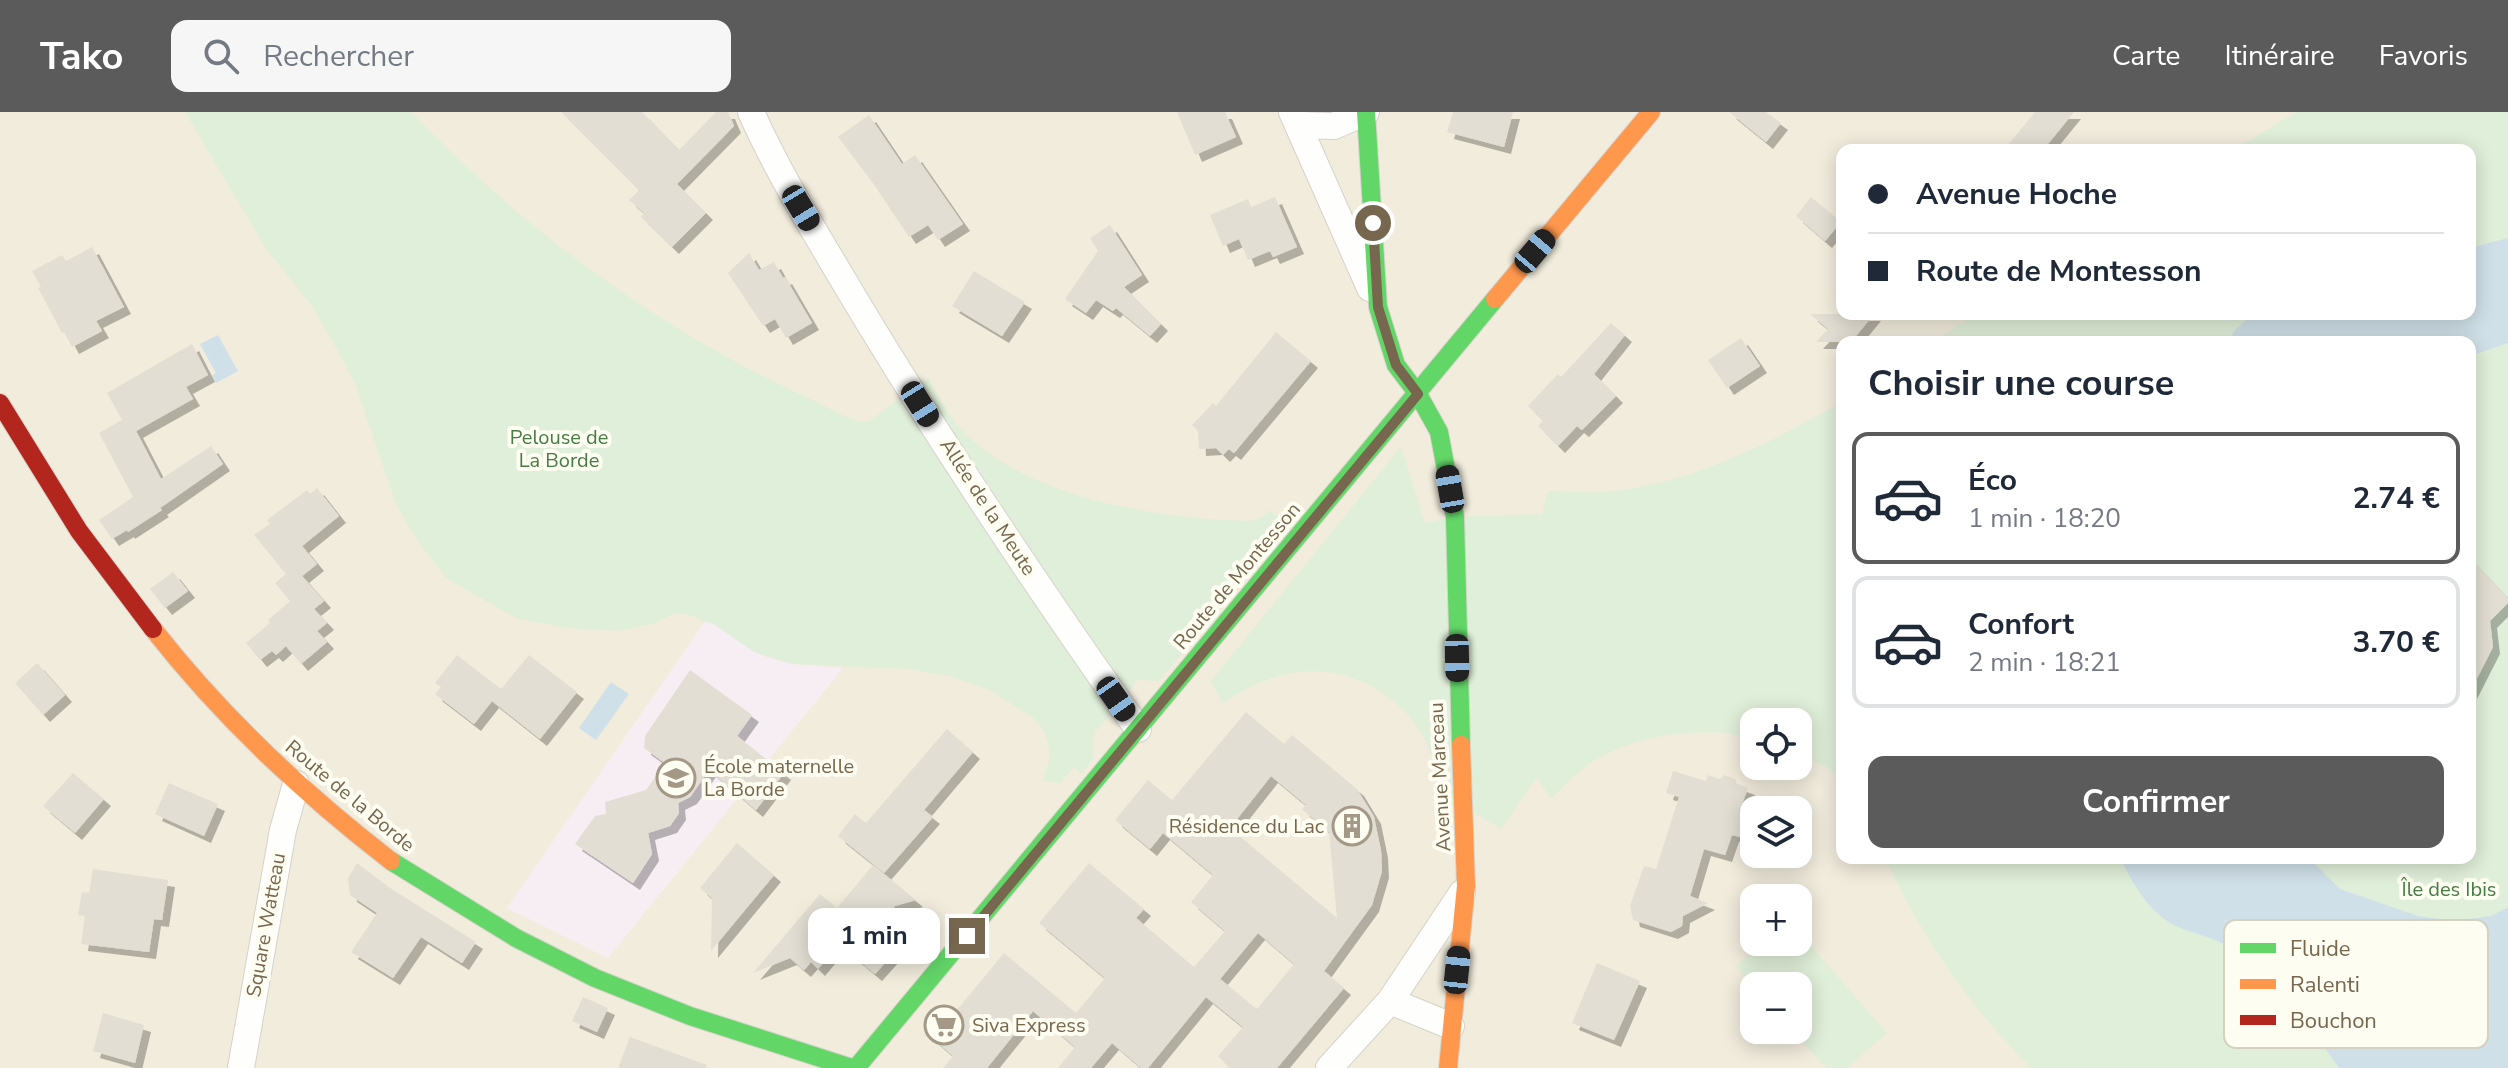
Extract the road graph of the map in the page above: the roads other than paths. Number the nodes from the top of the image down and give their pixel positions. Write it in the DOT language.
graph roads {
  1 [pos="751,112"];
  2 [pos="1366,112"];
  3 [pos="1651,112"];
  4 [pos="1295,119"];
  5 [pos="1378,307"];
  6 [pos="1418,394"];
  7 [pos="0,403"];
  8 [pos="1138,729"];
  9 [pos="296,784"];
  10 [pos="1466,886"];
  11 [pos="1390,1001"];
  12 [pos="1451,1026"];
  13 [pos="241,1068"];
  14 [pos="854,1068"];
  15 [pos="1329,1068"];
  16 [pos="1448,1068"];
  1 -- 8 [label="street, Allée de la Meute"];
  2 -- 4 [label="street"];
  2 -- 5 [label="street, Avenue Marceau"];
  3 -- 6 [label="street, Route de Montesson"];
  4 -- 5 [label="street"];
  5 -- 6 [label="street, Avenue Marceau"];
  6 -- 8 [label="street, Route de Montesson"];
  6 -- 10 [label="street, Avenue Marceau"];
  7 -- 9 [label="street, Route de la Borde"];
  8 -- 14 [label="street, Route de Montesson"];
  9 -- 13 [label="street, Square Watteau"];
  9 -- 14 [label="street, Route de la Borde"];
  10 -- 11 [label="street"];
  10 -- 12 [label="street, Avenue Marceau"];
  11 -- 12 [label="street"];
  11 -- 15 [label="street"];
  12 -- 16 [label="street, Avenue Marceau"];
}
